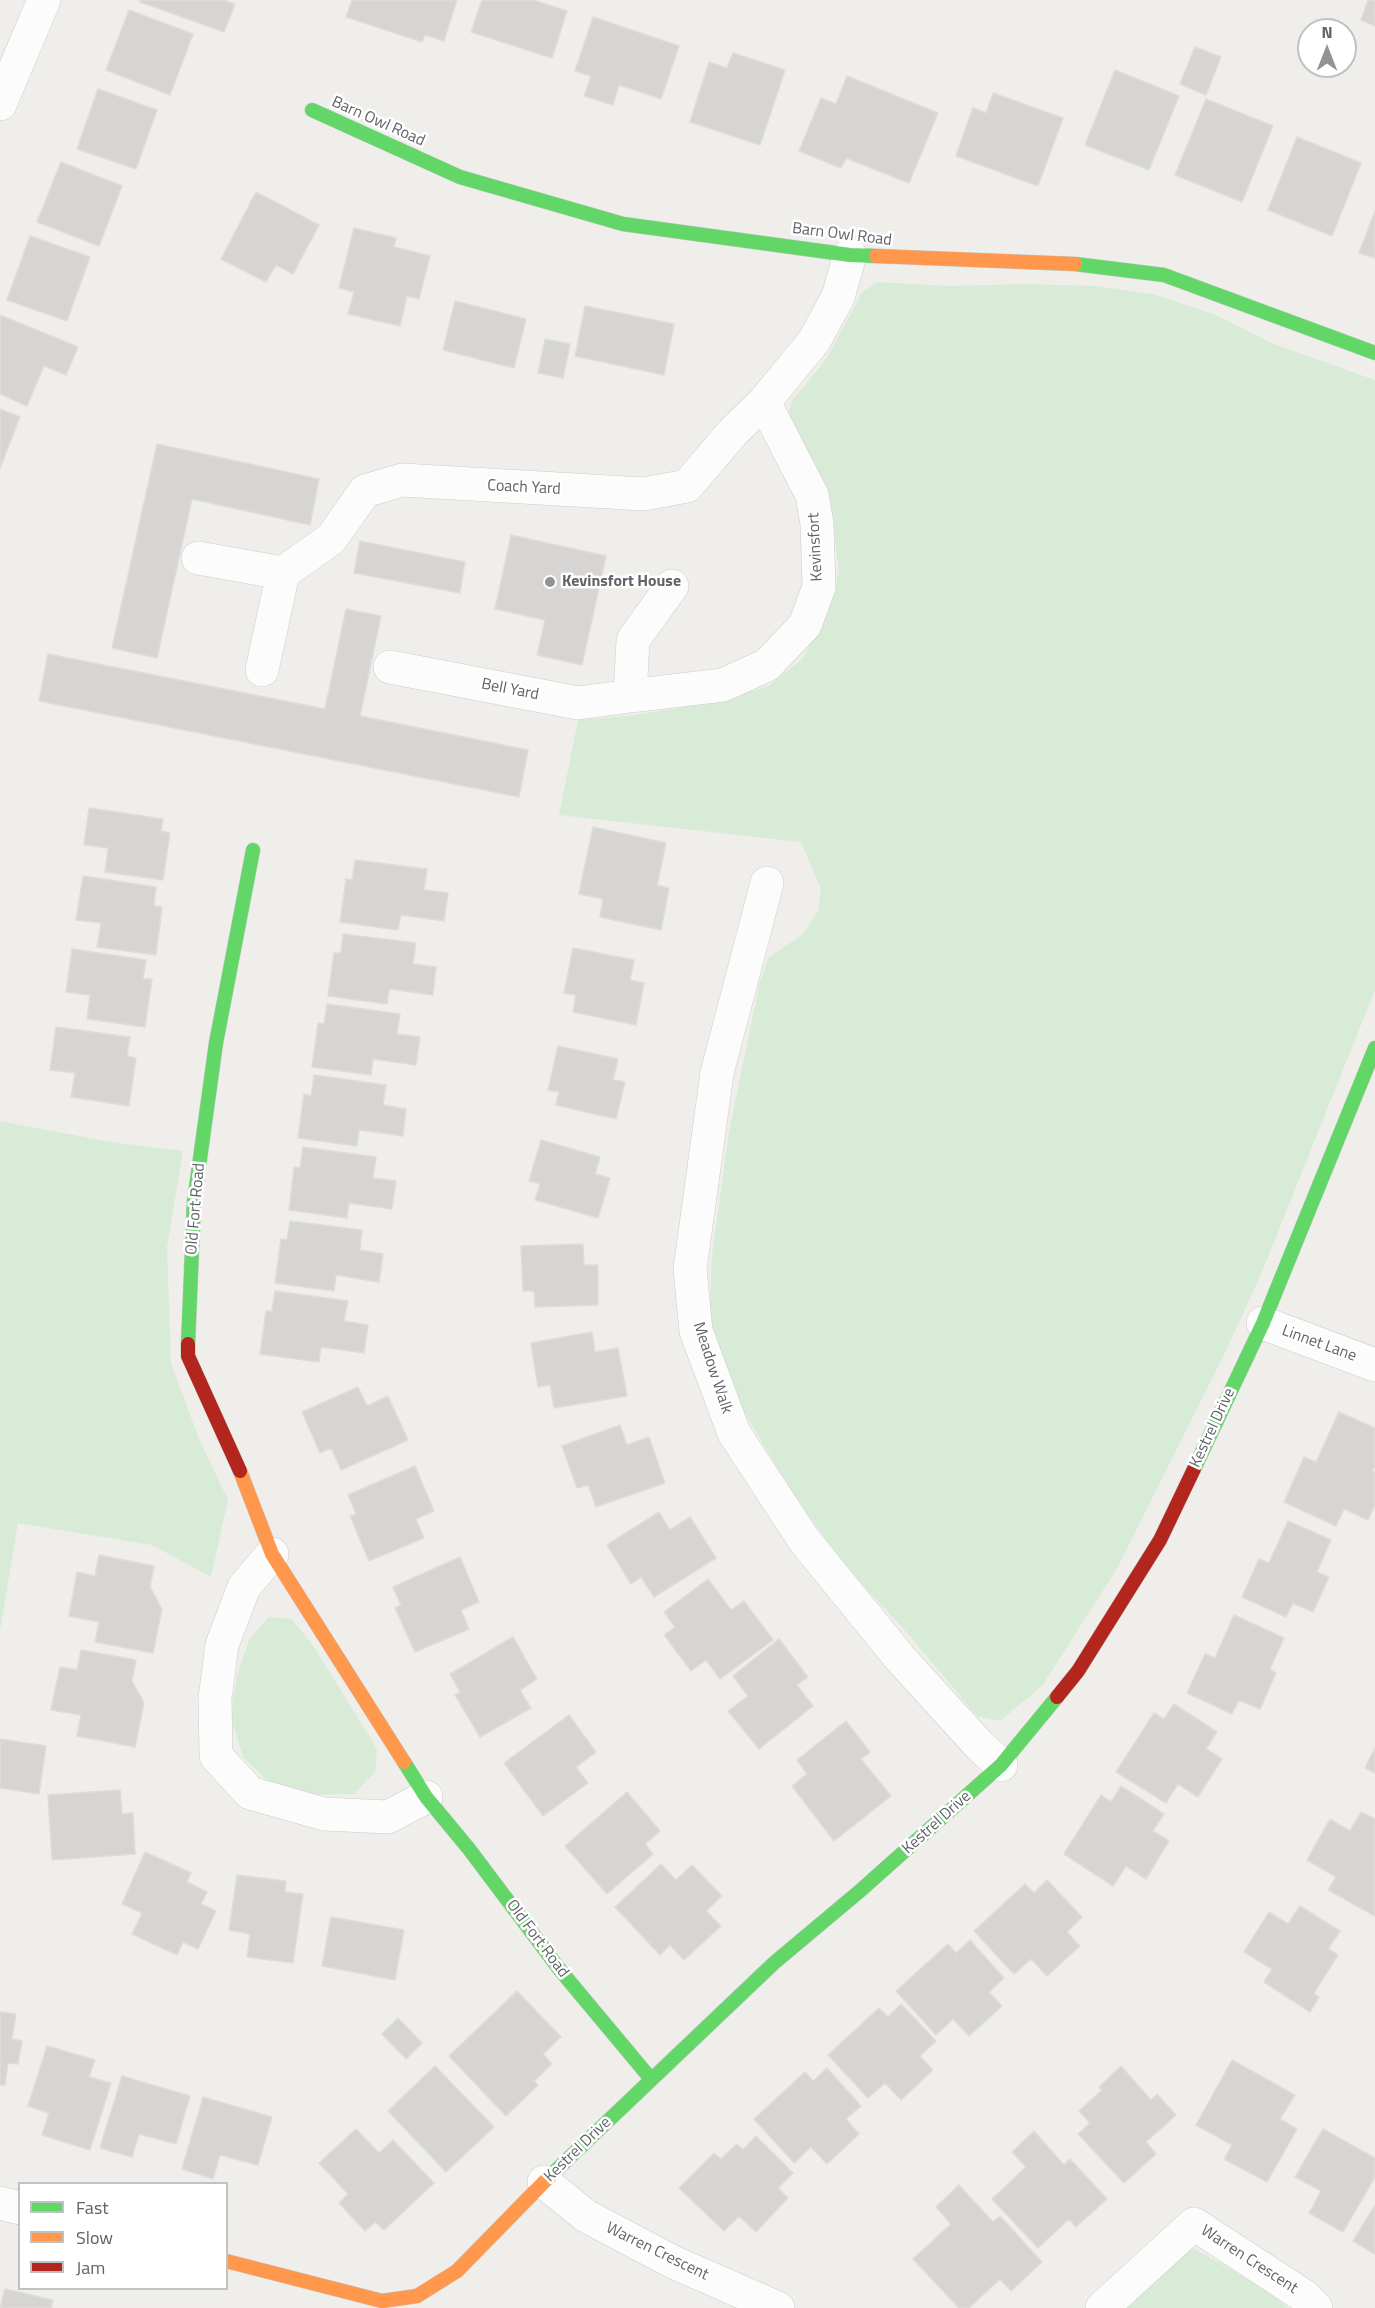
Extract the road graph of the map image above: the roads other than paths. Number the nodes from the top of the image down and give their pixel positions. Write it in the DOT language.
graph roads {
  1 [pos="44,0"];
  2 [pos="0,104"];
  3 [pos="312,110"];
  4 [pos="850,255"];
  5 [pos="1375,353"];
  6 [pos="764,402"];
  7 [pos="198,558"];
  8 [pos="283,573"];
  9 [pos="672,586"];
  10 [pos="390,667"];
  11 [pos="262,670"];
  12 [pos="630,696"];
  13 [pos="253,850"];
  14 [pos="767,883"];
  15 [pos="1375,1048"];
  16 [pos="1263,1323"];
  17 [pos="1375,1365"];
  18 [pos="272,1554"];
  19 [pos="1001,1766"];
  20 [pos="426,1797"];
  21 [pos="651,2079"];
  22 [pos="544,2182"];
  23 [pos="0,2203"];
  24 [pos="18,2208"];
  25 [pos="228,2262"];
  26 [pos="417,2302"];
  27 [pos="778,2308"];
  28 [pos="1102,2308"];
  29 [pos="1316,2308"];
  1 -- 2 [label="street"];
  3 -- 4 [label="street, Barn Owl Road"];
  4 -- 5 [label="street, Barn Owl Road"];
  4 -- 6 [label="street"];
  6 -- 8 [label="street, Coach Yard"];
  6 -- 12 [label="street, Kevinsfort"];
  7 -- 8 [label="street"];
  8 -- 11 [label="street"];
  9 -- 12 [label="street"];
  10 -- 12 [label="street, Bell Yard"];
  13 -- 18 [label="street, Old Fort Road"];
  14 -- 19 [label="street, Meadow Walk"];
  15 -- 16 [label="street, Kestrel Drive"];
  16 -- 17 [label="street, Linnet Lane"];
  16 -- 19 [label="street, Kestrel Drive"];
  18 -- 20 [label="street, Old Fort Road"];
  18 -- 20 [label="street"];
  19 -- 21 [label="street, Kestrel Drive"];
  20 -- 21 [label="street, Old Fort Road"];
  21 -- 22 [label="street, Kestrel Drive"];
  22 -- 26 [label="street, Kestrel Drive"];
  22 -- 27 [label="street, Warren Crescent"];
  23 -- 24 [label="street"];
  25 -- 26 [label="street, Kestrel Drive"];
  28 -- 29 [label="street, Warren Crescent"];
}
